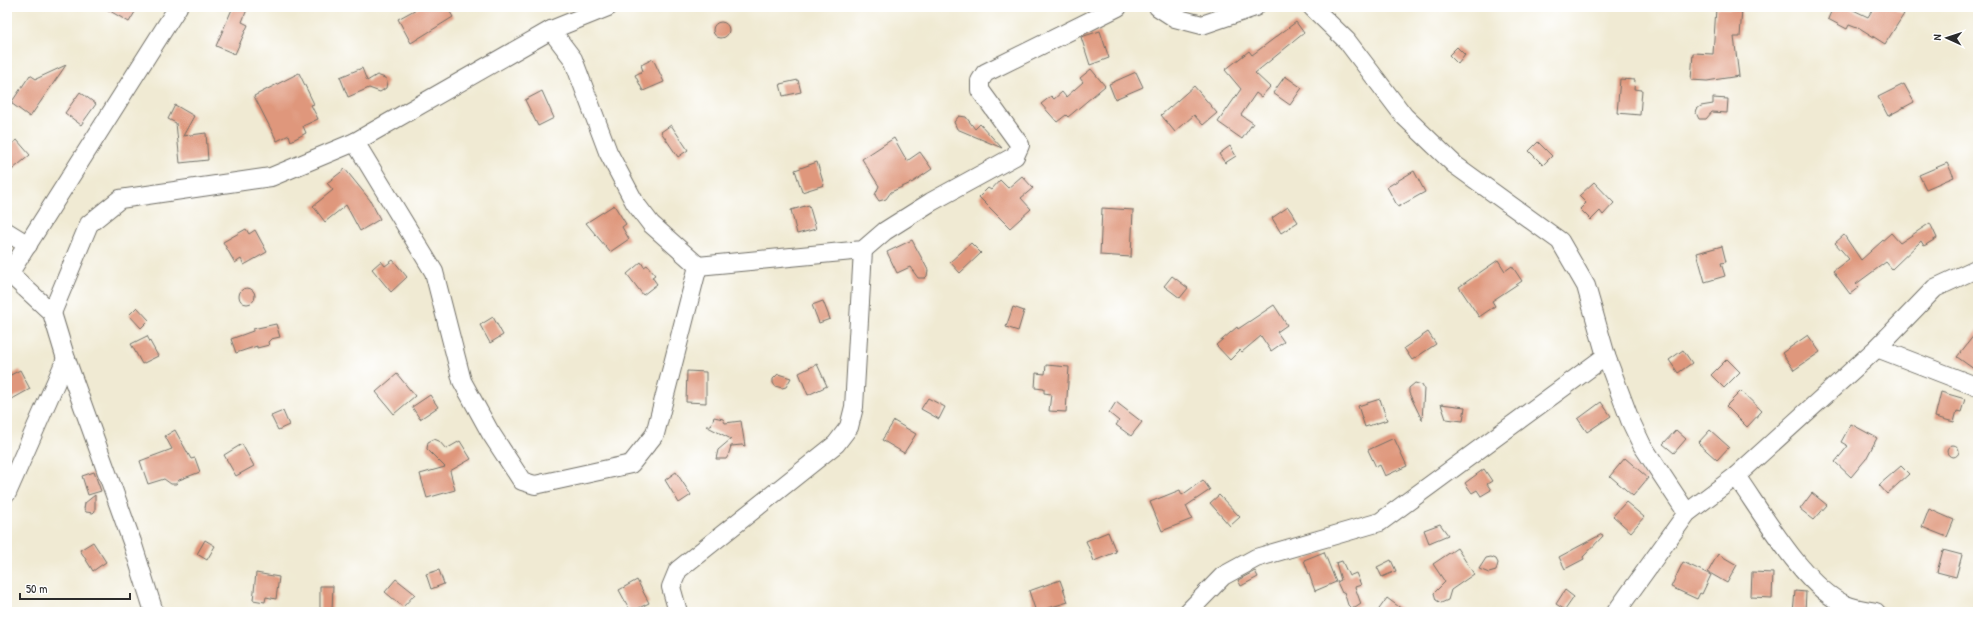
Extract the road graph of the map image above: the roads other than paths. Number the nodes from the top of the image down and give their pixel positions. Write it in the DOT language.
graph roads {
  1 [pos="178,7"];
  2 [pos="608,7"];
  3 [pos="1118,7"];
  4 [pos="1158,7"];
  5 [pos="1255,7"];
  6 [pos="1312,7"];
  7 [pos="551,30"];
  8 [pos="355,142"];
  9 [pos="7,232"];
  10 [pos="28,246"];
  11 [pos="863,250"];
  12 [pos="698,266"];
  13 [pos="1978,268"];
  14 [pos="8,275"];
  15 [pos="52,312"];
  16 [pos="1877,348"];
  17 [pos="1606,356"];
  18 [pos="66,359"];
  19 [pos="1978,387"];
  20 [pos="1736,476"];
  21 [pos="7,493"];
  22 [pos="1688,512"];
  23 [pos="154,612"];
  24 [pos="678,612"];
  25 [pos="1188,612"];
  26 [pos="1616,612"];
  27 [pos="1876,612"];
  1 -- 10 [label="street"];
  2 -- 7 [label="street"];
  3 -- 11 [label="street"];
  4 -- 5 [label="street"];
  6 -- 17 [label="street"];
  7 -- 8 [label="street"];
  7 -- 12 [label="street"];
  8 -- 12 [label="street"];
  8 -- 15 [label="street"];
  9 -- 10 [label="street"];
  10 -- 14 [label="street"];
  11 -- 12 [label="street"];
  11 -- 24 [label="street"];
  13 -- 16 [label="street"];
  14 -- 15 [label="street"];
  15 -- 18 [label="street"];
  16 -- 19 [label="street"];
  16 -- 20 [label="street"];
  17 -- 22 [label="street"];
  17 -- 25 [label="street"];
  18 -- 21 [label="street"];
  18 -- 23 [label="street"];
  20 -- 22 [label="street"];
  20 -- 27 [label="street"];
  22 -- 26 [label="street"];
}
